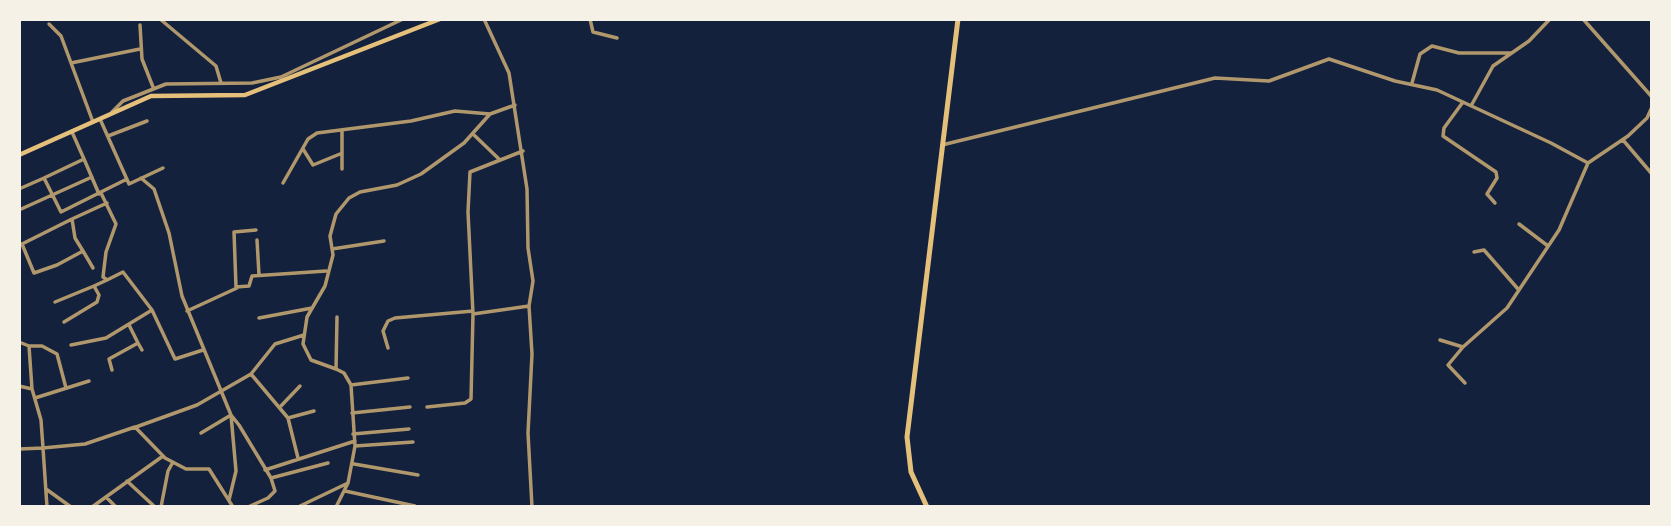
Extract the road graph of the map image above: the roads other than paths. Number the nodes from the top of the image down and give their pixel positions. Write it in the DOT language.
graph roads {
  1 [pos="160,19"];
  2 [pos="403,19"];
  3 [pos="440,19"];
  4 [pos="484,19"];
  5 [pos="590,19"];
  6 [pos="958,19"];
  7 [pos="1550,19"];
  8 [pos="1583,19"];
  9 [pos="49,24"];
  10 [pos="140,25"];
  11 [pos="617,38"];
  12 [pos="140,49"];
  13 [pos="1511,53"];
  14 [pos="71,63"];
  15 [pos="220,83"];
  16 [pos="1412,83"];
  17 [pos="153,88"];
  18 [pos="1652,97"];
  19 [pos="1463,102"];
  20 [pos="515,105"];
  21 [pos="1471,106"];
  22 [pos="1652,107"];
  23 [pos="111,114"];
  24 [pos="491,114"];
  25 [pos="100,119"];
  26 [pos="147,121"];
  27 [pos="93,122"];
  28 [pos="342,130"];
  29 [pos="72,132"];
  30 [pos="473,134"];
  31 [pos="108,136"];
  32 [pos="1623,140"];
  33 [pos="943,145"];
  34 [pos="303,149"];
  35 [pos="523,151"];
  36 [pos="19,155"];
  37 [pos="340,155"];
  38 [pos="84,159"];
  39 [pos="500,160"];
  40 [pos="1588,163"];
  41 [pos="163,168"];
  42 [pos="342,169"];
  43 [pos="1652,174"];
  44 [pos="92,177"];
  45 [pos="44,178"];
  46 [pos="141,178"];
  47 [pos="127,179"];
  48 [pos="283,183"];
  49 [pos="19,189"];
  50 [pos="100,193"];
  51 [pos="53,195"];
  52 [pos="107,203"];
  53 [pos="1495,203"];
  54 [pos="19,211"];
  55 [pos="72,219"];
  56 [pos="1519,224"];
  57 [pos="256,230"];
  58 [pos="257,240"];
  59 [pos="384,241"];
  60 [pos="20,244"];
  61 [pos="1548,246"];
  62 [pos="332,249"];
  63 [pos="83,251"];
  64 [pos="1474,252"];
  65 [pos="93,268"];
  66 [pos="326,271"];
  67 [pos="259,275"];
  68 [pos="107,280"];
  69 [pos="94,285"];
  70 [pos="237,288"];
  71 [pos="1518,289"];
  72 [pos="55,302"];
  73 [pos="529,306"];
  74 [pos="312,308"];
  75 [pos="152,310"];
  76 [pos="187,311"];
  77 [pos="473,313"];
  78 [pos="337,317"];
  79 [pos="259,318"];
  80 [pos="64,322"];
  81 [pos="129,325"];
  82 [pos="304,335"];
  83 [pos="1440,340"];
  84 [pos="19,341"];
  85 [pos="138,343"];
  86 [pos="71,345"];
  87 [pos="29,346"];
  88 [pos="1462,347"];
  89 [pos="388,348"];
  90 [pos="142,350"];
  91 [pos="203,350"];
  92 [pos="336,369"];
  93 [pos="112,370"];
  94 [pos="251,374"];
  95 [pos="408,378"];
  96 [pos="89,381"];
  97 [pos="1465,383"];
  98 [pos="351,385"];
  99 [pos="19,386"];
  100 [pos="300,386"];
  101 [pos="66,388"];
  102 [pos="33,389"];
  103 [pos="220,393"];
  104 [pos="35,398"];
  105 [pos="280,407"];
  106 [pos="410,407"];
  107 [pos="427,407"];
  108 [pos="314,411"];
  109 [pos="352,413"];
  110 [pos="231,415"];
  111 [pos="288,418"];
  112 [pos="135,427"];
  113 [pos="409,429"];
  114 [pos="201,433"];
  115 [pos="354,434"];
  116 [pos="413,442"];
  117 [pos="355,443"];
  118 [pos="43,447"];
  119 [pos="19,449"];
  120 [pos="163,456"];
  121 [pos="298,457"];
  122 [pos="173,463"];
  123 [pos="328,463"];
  124 [pos="354,464"];
  125 [pos="265,470"];
  126 [pos="418,475"];
  127 [pos="271,478"];
  128 [pos="127,481"];
  129 [pos="348,483"];
  130 [pos="46,489"];
  131 [pos="345,491"];
  132 [pos="106,497"];
  133 [pos="229,500"];
  134 [pos="415,506"];
  135 [pos="47,507"];
  136 [pos="71,507"];
  137 [pos="92,507"];
  138 [pos="116,507"];
  139 [pos="155,507"];
  140 [pos="161,507"];
  141 [pos="233,507"];
  142 [pos="248,507"];
  143 [pos="298,507"];
  144 [pos="336,507"];
  145 [pos="532,507"];
  146 [pos="927,507"];
  1 -- 15 [label="street"];
  2 -- 15 [label="street"];
  3 -- 23 [label="main road"];
  4 -- 20 [label="street"];
  5 -- 11 [label="street"];
  6 -- 33 [label="highway"];
  7 -- 13 [label="street"];
  8 -- 18 [label="street"];
  9 -- 14 [label="street"];
  10 -- 12 [label="street"];
  12 -- 14 [label="street"];
  12 -- 17 [label="street"];
  13 -- 16 [label="street"];
  13 -- 21 [label="street"];
  14 -- 27 [label="street"];
  15 -- 17 [label="street"];
  16 -- 19 [label="street"];
  16 -- 33 [label="street"];
  17 -- 23 [label="street"];
  19 -- 21 [label="street"];
  19 -- 53 [label="street"];
  20 -- 24 [label="street"];
  20 -- 35 [label="street"];
  21 -- 40 [label="street"];
  22 -- 32 [label="street"];
  23 -- 25 [label="main road"];
  24 -- 28 [label="street"];
  24 -- 30 [label="street"];
  25 -- 27 [label="main road"];
  25 -- 31 [label="street"];
  26 -- 31 [label="street"];
  27 -- 29 [label="main road"];
  28 -- 34 [label="street"];
  28 -- 37 [label="street"];
  29 -- 36 [label="main road"];
  29 -- 38 [label="street"];
  30 -- 39 [label="street"];
  30 -- 62 [label="street"];
  31 -- 47 [label="street"];
  32 -- 40 [label="street"];
  32 -- 43 [label="street"];
  33 -- 146 [label="highway"];
  34 -- 37 [label="street"];
  34 -- 48 [label="street"];
  35 -- 39 [label="street"];
  35 -- 73 [label="street"];
  37 -- 42 [label="street"];
  38 -- 44 [label="street"];
  38 -- 45 [label="street"];
  39 -- 77 [label="street"];
  40 -- 61 [label="street"];
  41 -- 46 [label="street"];
  44 -- 50 [label="street"];
  44 -- 51 [label="street"];
  45 -- 49 [label="street"];
  45 -- 51 [label="street"];
  46 -- 47 [label="street"];
  46 -- 76 [label="street"];
  47 -- 50 [label="street"];
  50 -- 51 [label="street"];
  50 -- 52 [label="street"];
  51 -- 54 [label="street"];
  52 -- 55 [label="street"];
  52 -- 68 [label="street"];
  55 -- 60 [label="street"];
  55 -- 63 [label="street"];
  56 -- 61 [label="street"];
  57 -- 70 [label="street"];
  58 -- 67 [label="street"];
  59 -- 62 [label="street"];
  60 -- 63 [label="street"];
  61 -- 71 [label="street"];
  62 -- 66 [label="street"];
  63 -- 65 [label="street"];
  64 -- 71 [label="street"];
  66 -- 67 [label="street"];
  66 -- 74 [label="street"];
  67 -- 70 [label="street"];
  68 -- 69 [label="street"];
  68 -- 75 [label="street"];
  69 -- 72 [label="street"];
  69 -- 80 [label="street"];
  70 -- 76 [label="street"];
  71 -- 88 [label="street"];
  73 -- 77 [label="street"];
  73 -- 145 [label="street"];
  74 -- 79 [label="street"];
  74 -- 82 [label="street"];
  75 -- 81 [label="street"];
  75 -- 91 [label="street"];
  76 -- 91 [label="street"];
  77 -- 89 [label="street"];
  77 -- 107 [label="street"];
  78 -- 92 [label="street"];
  81 -- 85 [label="street"];
  81 -- 86 [label="street"];
  82 -- 92 [label="street"];
  82 -- 94 [label="street"];
  83 -- 88 [label="street"];
  84 -- 87 [label="street"];
  85 -- 90 [label="street"];
  85 -- 93 [label="street"];
  87 -- 101 [label="street"];
  87 -- 102 [label="street"];
  88 -- 97 [label="street"];
  91 -- 103 [label="street"];
  92 -- 98 [label="street"];
  94 -- 103 [label="street"];
  94 -- 105 [label="street"];
  95 -- 98 [label="street"];
  96 -- 101 [label="street"];
  98 -- 109 [label="street"];
  99 -- 102 [label="street"];
  100 -- 105 [label="street"];
  101 -- 104 [label="street"];
  102 -- 104 [label="street"];
  103 -- 110 [label="street"];
  103 -- 112 [label="street"];
  104 -- 118 [label="street"];
  105 -- 111 [label="street"];
  106 -- 109 [label="street"];
  108 -- 111 [label="street"];
  109 -- 115 [label="street"];
  110 -- 114 [label="street"];
  110 -- 125 [label="street"];
  110 -- 133 [label="street"];
  111 -- 121 [label="street"];
  112 -- 118 [label="street"];
  112 -- 120 [label="street"];
  113 -- 115 [label="street"];
  115 -- 117 [label="street"];
  116 -- 117 [label="street"];
  117 -- 121 [label="street"];
  117 -- 124 [label="street"];
  118 -- 119 [label="street"];
  118 -- 130 [label="street"];
  120 -- 122 [label="street"];
  120 -- 128 [label="street"];
  121 -- 125 [label="street"];
  122 -- 133 [label="street"];
  122 -- 140 [label="street"];
  123 -- 127 [label="street"];
  124 -- 126 [label="street"];
  124 -- 129 [label="street"];
  125 -- 127 [label="street"];
  127 -- 142 [label="street"];
  128 -- 132 [label="street"];
  128 -- 139 [label="street"];
  129 -- 131 [label="street"];
  129 -- 143 [label="street"];
  130 -- 135 [label="street"];
  130 -- 136 [label="street"];
  131 -- 134 [label="street"];
  131 -- 144 [label="street"];
  132 -- 137 [label="street"];
  132 -- 138 [label="street"];
  133 -- 141 [label="street"];
}
